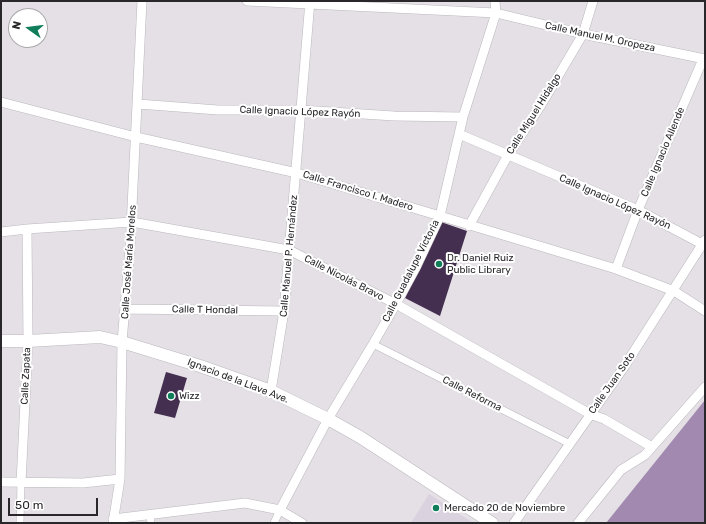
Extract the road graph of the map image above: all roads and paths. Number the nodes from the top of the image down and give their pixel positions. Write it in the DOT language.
graph roads {
  1 [pos="142,1"];
  2 [pos="247,1"];
  3 [pos="495,1"];
  4 [pos="593,1"];
  5 [pos="310,3"];
  6 [pos="496,13"];
  7 [pos="583,34"];
  8 [pos="704,59"];
  9 [pos="1,102"];
  10 [pos="138,104"];
  11 [pos="301,110"];
  12 [pos="463,117"];
  13 [pos="459,134"];
  14 [pos="136,137"];
  15 [pos="508,155"];
  16 [pos="297,173"];
  17 [pos="638,210"];
  18 [pos="440,216"];
  19 [pos="132,222"];
  20 [pos="469,226"];
  21 [pos="27,229"];
  22 [pos="1,232"];
  23 [pos="704,242"];
  24 [pos="290,250"];
  25 [pos="616,269"];
  26 [pos="674,291"];
  27 [pos="396,304"];
  28 [pos="126,308"];
  29 [pos="284,311"];
  30 [pos="705,311"];
  31 [pos="1,341"];
  32 [pos="28,341"];
  33 [pos="122,342"];
  34 [pos="373,344"];
  35 [pos="705,387"];
  36 [pos="271,391"];
  37 [pos="590,414"];
  38 [pos="328,419"];
  39 [pos="570,444"];
  40 [pos="652,447"];
  41 [pos="120,479"];
  42 [pos="1,482"];
  43 [pos="20,482"];
  44 [pos="280,510"];
  45 [pos="151,519"];
  46 [pos="113,521"];
  47 [pos="20,523"];
  48 [pos="274,523"];
  49 [pos="302,523"];
  50 [pos="492,523"];
  51 [pos="514,523"];
  52 [pos="578,523"];
  1 -- 10 [label="street, Calle José María Morelos"];
  2 -- 5 [label="street, Calle Manuel M. Oropeza"];
  3 -- 6 [label="street"];
  4 -- 7 [label="street, Calle Miguel Hidalgo"];
  5 -- 6 [label="street, Calle Manuel M. Oropeza"];
  5 -- 11 [label="street, Calle Manuel P. Hernández"];
  6 -- 7 [label="street, Calle Manuel M. Oropeza"];
  6 -- 12 [label="street, Calle Guadalupe Victoria"];
  7 -- 8 [label="street, Calle Manuel M. Oropeza"];
  7 -- 15 [label="street, Calle Miguel Hidalgo"];
  8 -- 17 [label="street, Calle Ignacio Allende"];
  9 -- 14 [label="street, Calle Francisco I. Madero"];
  10 -- 11 [label="street, Calle Ignacio López Rayón"];
  10 -- 14 [label="street, Calle José María Morelos"];
  11 -- 12 [label="street, Calle Ignacio López Rayón"];
  11 -- 16 [label="street, Calle Manuel P. Hernández"];
  12 -- 13 [label="street, Calle Guadalupe Victoria"];
  13 -- 15 [label="street, Calle Ignacio López Rayón"];
  13 -- 18 [label="street, Calle Guadalupe Victoria"];
  14 -- 16 [label="street, Calle Francisco I. Madero"];
  14 -- 19 [label="street, Calle José María Morelos"];
  15 -- 17 [label="street, Calle Ignacio López Rayón"];
  15 -- 20 [label="street, Calle Miguel Hidalgo"];
  16 -- 18 [label="street, Calle Francisco I. Madero"];
  16 -- 24 [label="street, Calle Manuel P. Hernández"];
  17 -- 23 [label="street, Calle Ignacio López Rayón"];
  17 -- 25 [label="street, Calle Ignacio Allende"];
  18 -- 20 [label="street, Calle Francisco I. Madero"];
  18 -- 27 [label="street, Calle Guadalupe Victoria"];
  19 -- 21 [label="street, Calle Nicolás Bravo"];
  19 -- 24 [label="street, Calle Nicolás Bravo"];
  19 -- 28 [label="street, Calle José María Morelos"];
  20 -- 25 [label="street, Calle Francisco I. Madero"];
  21 -- 22 [label="street, Calle Nicolás Bravo"];
  21 -- 32 [label="street, Calle Zapata"];
  23 -- 26 [label="street, Calle Juan Soto"];
  24 -- 27 [label="street, Calle Nicolás Bravo"];
  24 -- 29 [label="street, Calle Manuel P. Hernández"];
  25 -- 26 [label="street, Calle Francisco I. Madero"];
  26 -- 30 [label="street, Calle Francisco I. Madero"];
  26 -- 37 [label="street, Calle Juan Soto"];
  27 -- 34 [label="street, Calle Guadalupe Victoria"];
  27 -- 37 [label="street, Calle Nicolás Bravo"];
  28 -- 29 [label="street, Calle T Hondal"];
  28 -- 33 [label="street, Calle José María Morelos"];
  29 -- 36 [label="street, Calle Manuel P. Hernández"];
  31 -- 32 [label="street, Ignacio de la Llave Ave."];
  32 -- 33 [label="street, Ignacio de la Llave Ave."];
  32 -- 43 [label="street, Calle Zapata"];
  33 -- 36 [label="street, Ignacio de la Llave Ave."];
  33 -- 41 [label="street, Calle José María Morelos"];
  34 -- 38 [label="street, Calle Guadalupe Victoria"];
  34 -- 39 [label="street, Calle Reforma"];
  35 -- 40 [label="street"];
  36 -- 38 [label="street, Ignacio de la Llave Ave."];
  37 -- 39 [label="street, Calle Juan Soto"];
  37 -- 40 [label="street, Calle Nicolás Bravo"];
  38 -- 44 [label="street, Calle Guadalupe Victoria"];
  38 -- 50 [label="street, Ignacio de la Llave Ave."];
  39 -- 51 [label="street, Calle Juan Soto"];
  40 -- 52 [label="street"];
  41 -- 43 [label="street"];
  41 -- 46 [label="street, Calle José María Morelos"];
  42 -- 43 [label="street"];
  43 -- 47 [label="street, Calle Zapata"];
  44 -- 45 [label="street"];
  44 -- 48 [label="street"];
  44 -- 49 [label="street"];
  45 -- 46 [label="street"];
}
